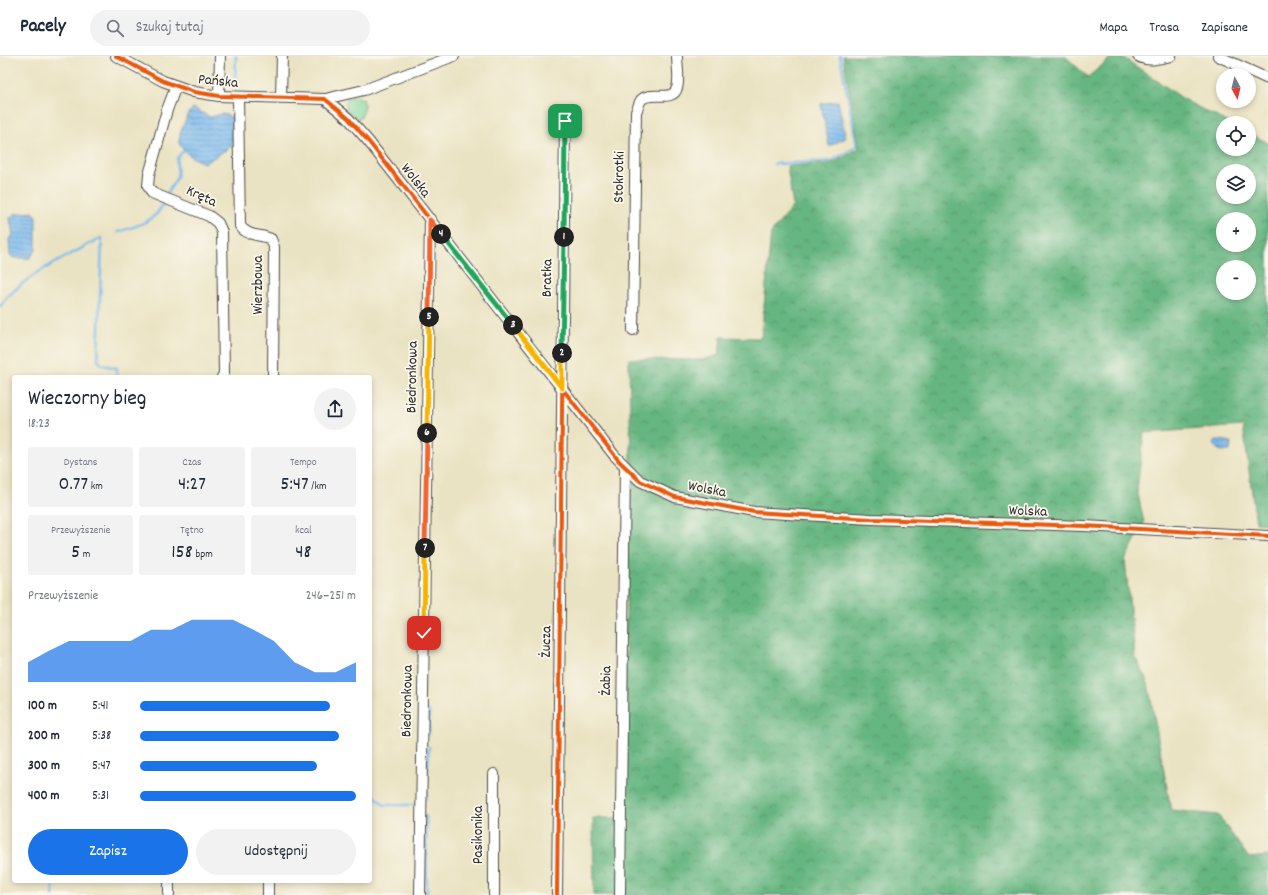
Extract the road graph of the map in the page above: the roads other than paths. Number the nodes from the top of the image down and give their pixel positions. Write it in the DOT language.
graph roads {
  1 [pos="220,56"];
  2 [pos="282,56"];
  3 [pos="454,56"];
  4 [pos="677,56"];
  5 [pos="1171,56"];
  6 [pos="1218,56"];
  7 [pos="122,58"];
  8 [pos="1141,58"];
  9 [pos="430,61"];
  10 [pos="1268,79"];
  11 [pos="176,86"];
  12 [pos="220,96"];
  13 [pos="238,97"];
  14 [pos="281,97"];
  15 [pos="325,99"];
  16 [pos="565,121"];
  17 [pos="430,220"];
  18 [pos="633,330"];
  19 [pos="223,375"];
  20 [pos="273,375"];
  21 [pos="562,388"];
  22 [pos="625,467"];
  23 [pos="1268,536"];
  24 [pos="494,774"];
  25 [pos="169,883"];
  26 [pos="268,883"];
  27 [pos="169,895"];
  28 [pos="268,895"];
  29 [pos="420,895"];
  30 [pos="494,895"];
  31 [pos="557,895"];
  32 [pos="620,895"];
  1 -- 12 [label="street"];
  2 -- 14 [label="street"];
  3 -- 9 [label="street, Pańska"];
  4 -- 18 [label="street, Stokrotki"];
  5 -- 8 [label="street"];
  6 -- 10 [label="street"];
  7 -- 11 [label="street, Pańska"];
  9 -- 15 [label="street, Pańska"];
  11 -- 12 [label="street, Pańska"];
  11 -- 19 [label="street, Kręta"];
  12 -- 13 [label="street, Pańska"];
  13 -- 14 [label="street, Pańska"];
  13 -- 20 [label="street, Wierzbowa"];
  14 -- 15 [label="street, Pańska"];
  15 -- 17 [label="street, Wolska"];
  16 -- 21 [label="street, Bratka"];
  17 -- 21 [label="street, Wolska"];
  17 -- 29 [label="street, Biedronkowa"];
  21 -- 22 [label="street, Wolska"];
  21 -- 31 [label="street, Żucza"];
  22 -- 23 [label="street, Wolska"];
  22 -- 32 [label="street, Żabia"];
  24 -- 30 [label="street, Pasikonika"];
  25 -- 27 [label="street"];
  26 -- 28 [label="street"];
}
